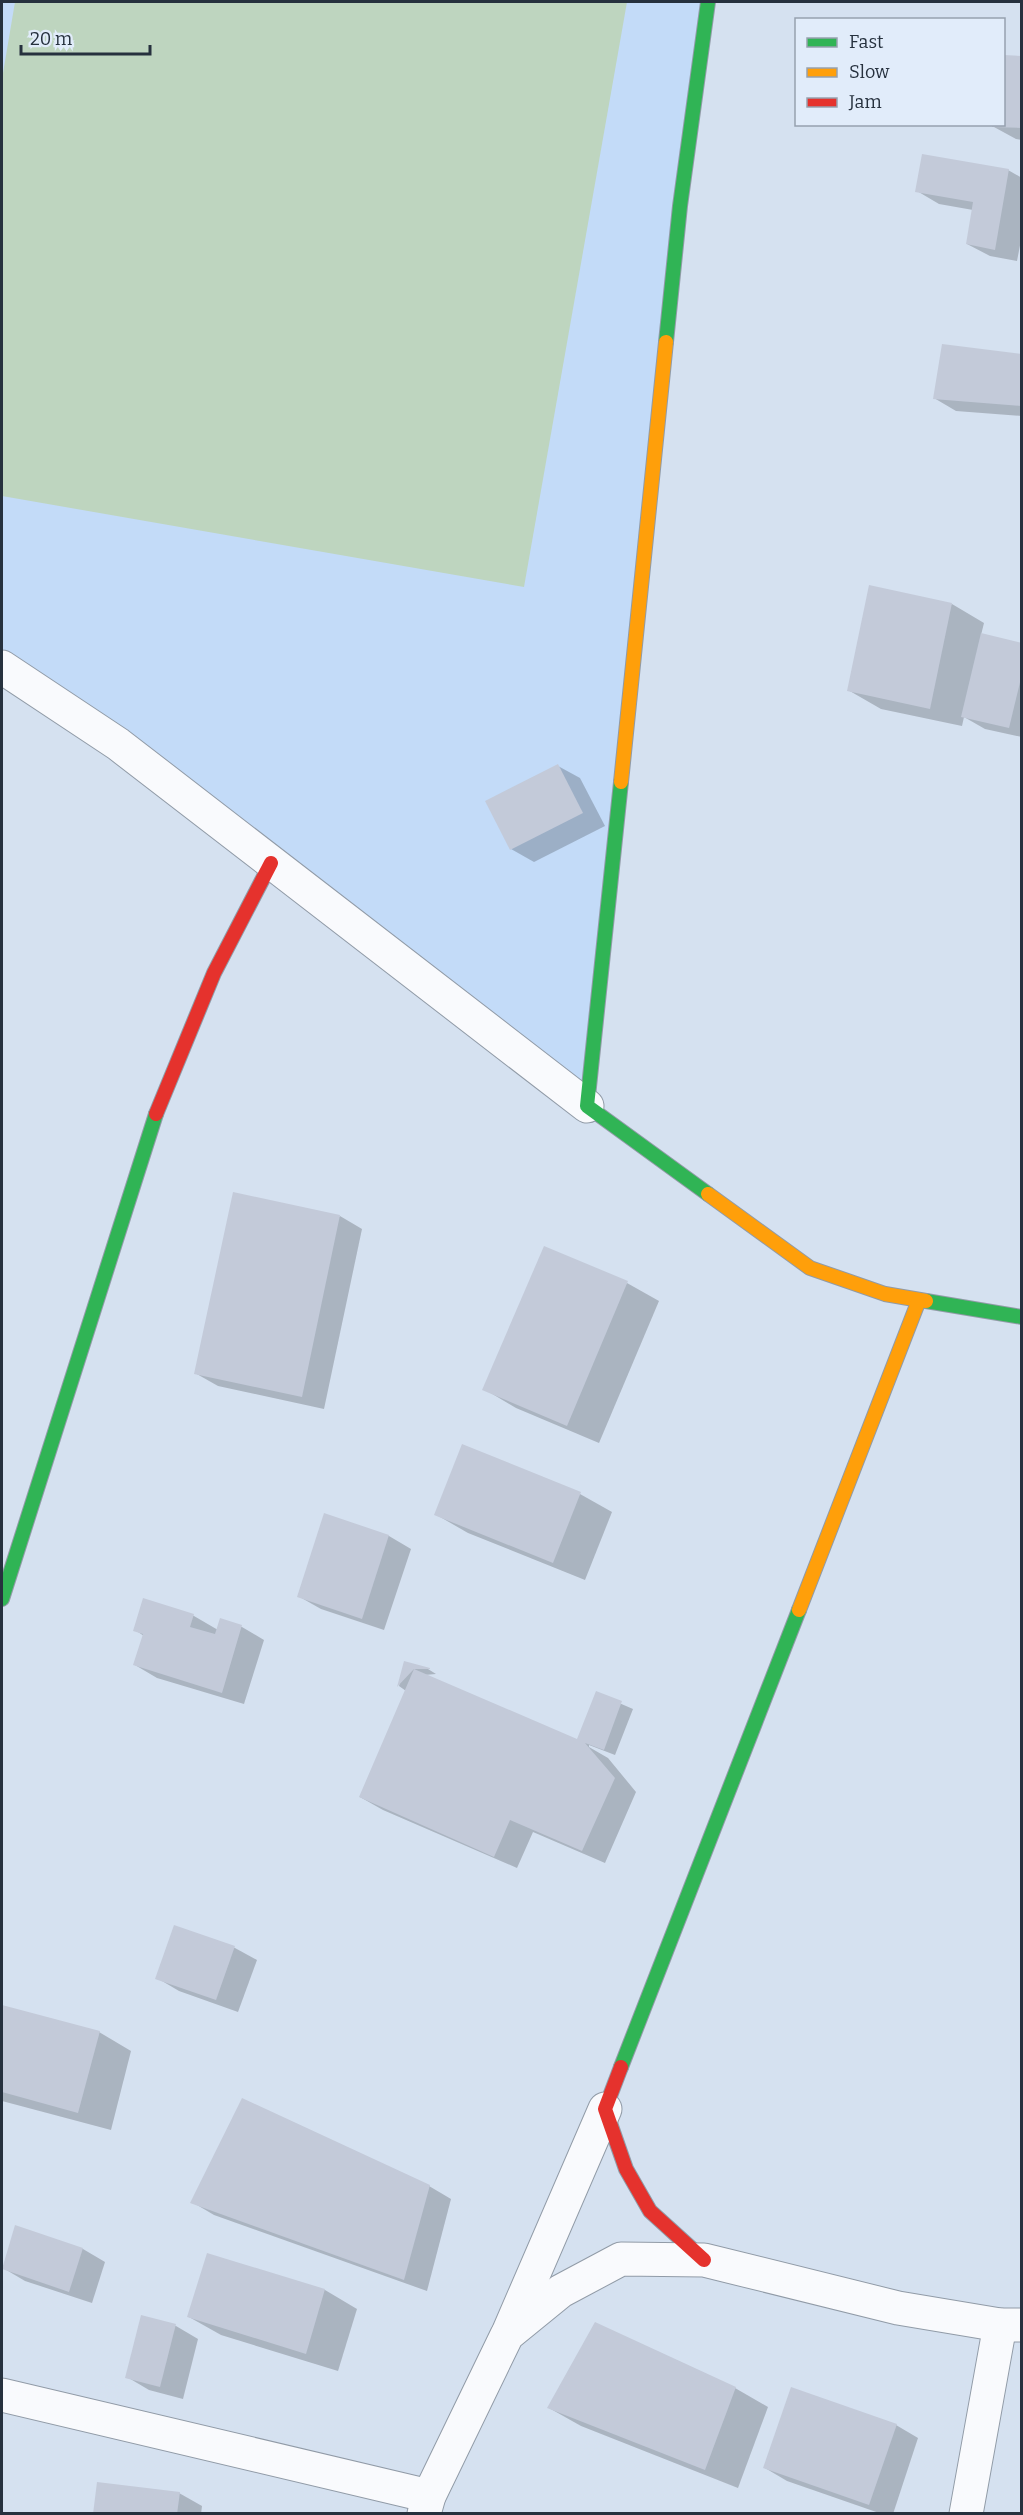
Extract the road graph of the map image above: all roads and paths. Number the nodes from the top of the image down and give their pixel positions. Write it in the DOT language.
graph roads {
  1 [pos="708,2"];
  2 [pos="2,667"];
  3 [pos="271,863"];
  4 [pos="587,1106"];
  5 [pos="919,1300"];
  6 [pos="1022,1317"];
  7 [pos="2,1599"];
  8 [pos="605,2109"];
  9 [pos="704,2260"];
  10 [pos="1011,2325"];
  11 [pos="507,2335"];
  12 [pos="2,2395"];
  13 [pos="427,2505"];
  14 [pos="966,2514"];
  1 -- 4 [label="street"];
  2 -- 3 [label="street"];
  3 -- 4 [label="street"];
  3 -- 7 [label="street"];
  4 -- 5 [label="street"];
  5 -- 6 [label="street"];
  5 -- 8 [label="street"];
  8 -- 9 [label="street"];
  8 -- 11 [label="street"];
  9 -- 10 [label="street"];
  9 -- 11 [label="street"];
  10 -- 14 [label="street"];
  11 -- 13 [label="street"];
  12 -- 13 [label="street"];
}
